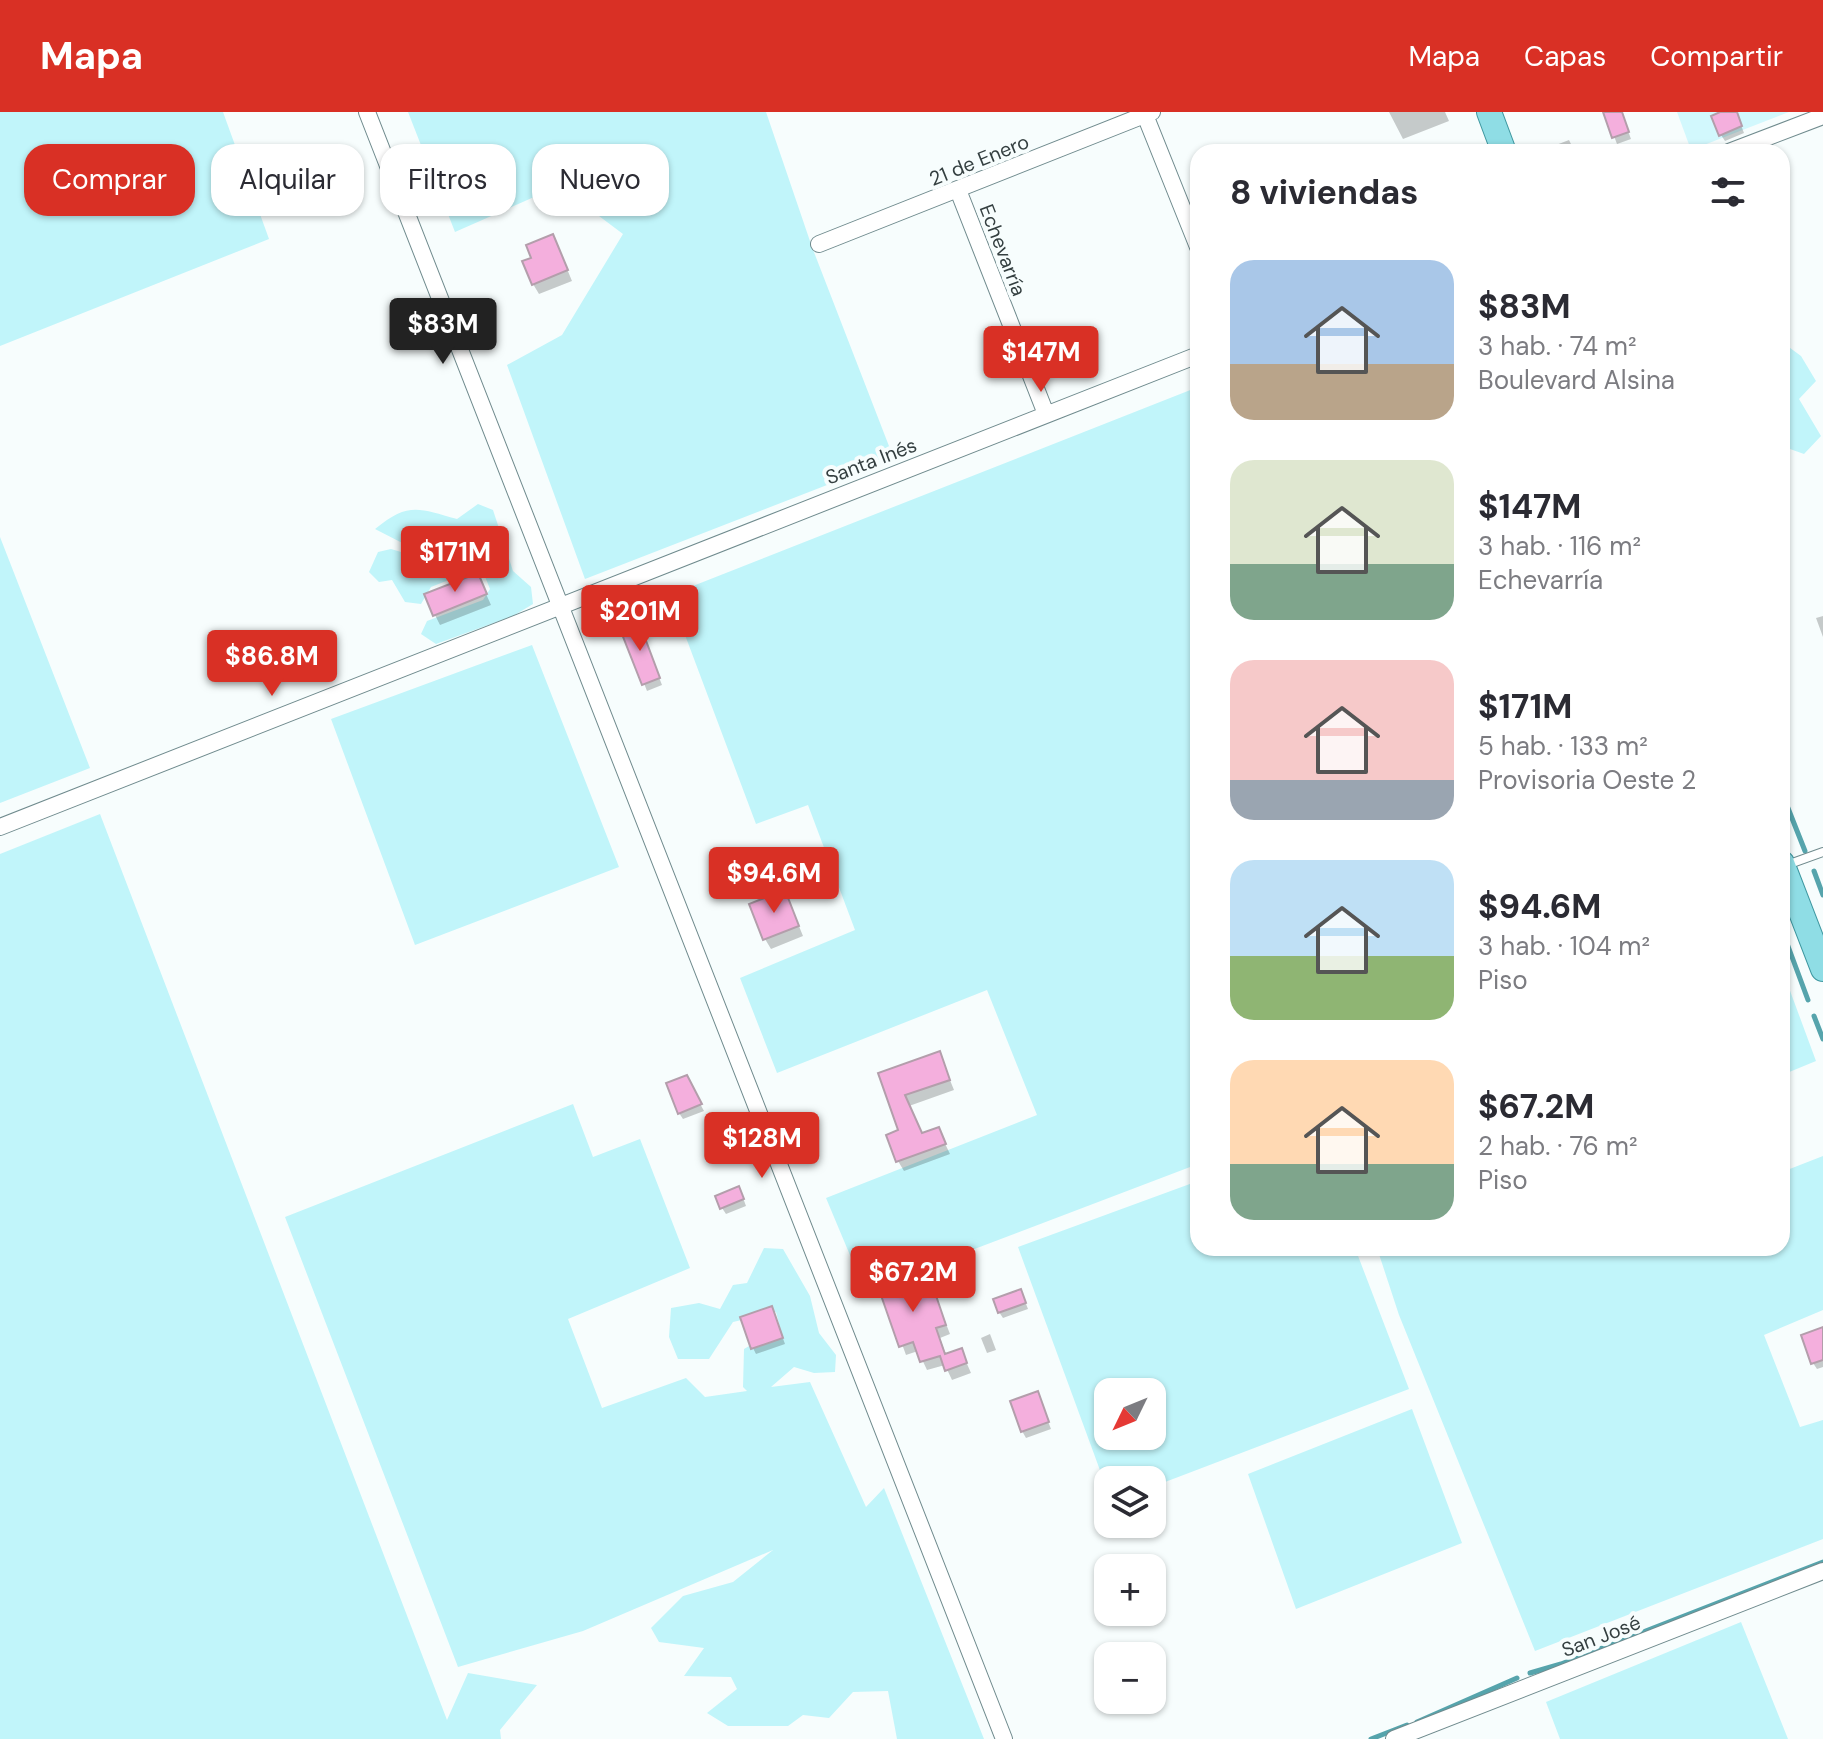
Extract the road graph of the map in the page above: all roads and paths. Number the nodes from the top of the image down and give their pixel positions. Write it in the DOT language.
graph roads {
  1 [pos="367,112"];
  2 [pos="1489,112"];
  3 [pos="1149,113"];
  4 [pos="1823,116"];
  5 [pos="1501,144"];
  6 [pos="1750,144"];
  7 [pos="958,190"];
  8 [pos="1190,225"];
  9 [pos="819,244"];
  10 [pos="1190,358"];
  11 [pos="1046,414"];
  12 [pos="558,606"];
  13 [pos="0,827"];
  14 [pos="1823,852"];
  15 [pos="1790,863"];
  16 [pos="1790,883"];
  17 [pos="1823,969"];
  18 [pos="1823,1571"];
  19 [pos="1004,1739"];
  20 [pos="1394,1739"];
  1 -- 12 [label="street"];
  2 -- 5 [label="main road"];
  3 -- 7 [label="street, 21 de Enero"];
  3 -- 8 [label="street"];
  4 -- 6 [label="street"];
  7 -- 9 [label="street, 21 de Enero"];
  7 -- 11 [label="street, Echevarría"];
  10 -- 11 [label="street, Santa Inés"];
  11 -- 12 [label="street, Santa Inés"];
  12 -- 13 [label="street, Santa Inés"];
  12 -- 19 [label="street"];
  14 -- 15 [label="lane"];
  16 -- 17 [label="main road"];
  18 -- 20 [label="street, San José"];
}
